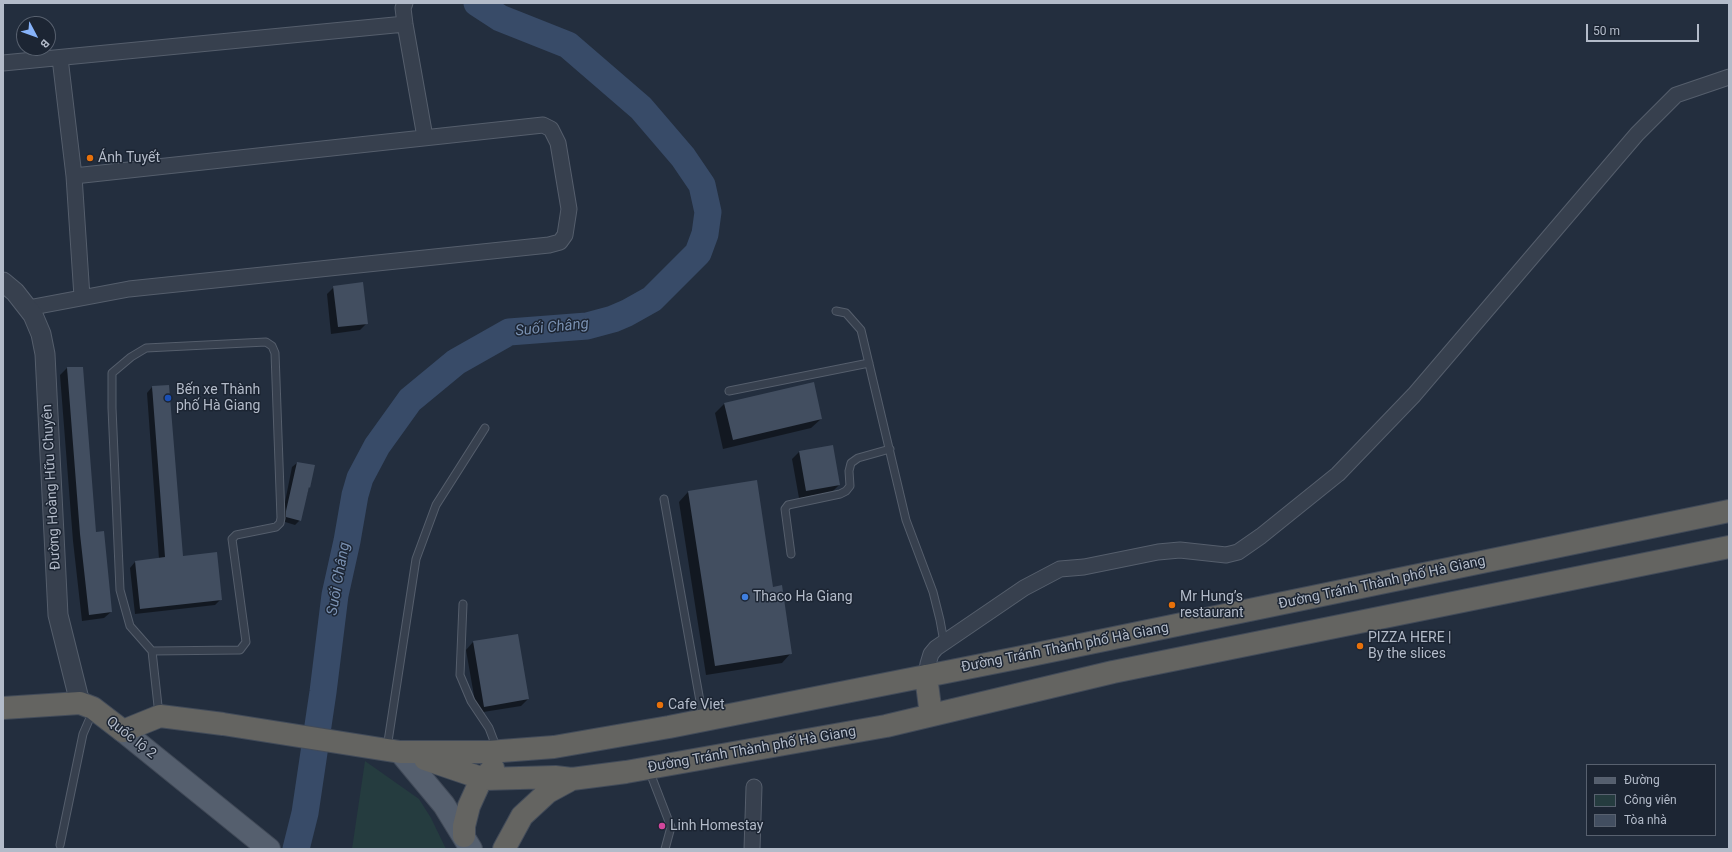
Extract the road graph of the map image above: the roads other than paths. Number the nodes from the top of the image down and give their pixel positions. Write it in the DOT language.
graph roads {
  1 [pos="405,3"];
  2 [pos="405,24"];
  3 [pos="60,58"];
  4 [pos="3,63"];
  5 [pos="1729,77"];
  6 [pos="425,137"];
  7 [pos="74,176"];
  8 [pos="3,282"];
  9 [pos="82,297"];
  10 [pos="28,308"];
  11 [pos="836,311"];
  12 [pos="869,363"];
  13 [pos="729,391"];
  14 [pos="485,428"];
  15 [pos="890,449"];
  16 [pos="664,499"];
  17 [pos="1729,511"];
  18 [pos="1729,547"];
  19 [pos="791,554"];
  20 [pos="1513,557"];
  21 [pos="1519,590"];
  22 [pos="464,604"];
  23 [pos="944,642"];
  24 [pos="152,651"];
  25 [pos="926,676"];
  26 [pos="87,706"];
  27 [pos="3,708"];
  28 [pos="931,715"];
  29 [pos="160,716"];
  30 [pos="703,720"];
  31 [pos="123,731"];
  32 [pos="388,750"];
  33 [pos="507,751"];
  34 [pos="648,768"];
  35 [pos="484,779"];
  36 [pos="572,779"];
  37 [pos="754,787"];
  38 [pos="468,843"];
  39 [pos="60,845"];
  40 [pos="270,849"];
  41 [pos="504,849"];
  42 [pos="664,849"];
  43 [pos="752,849"];
  1 -- 2 [label="street"];
  2 -- 3 [label="street"];
  2 -- 6 [label="street"];
  3 -- 4 [label="street"];
  3 -- 7 [label="street"];
  5 -- 23 [label="street"];
  6 -- 7 [label="street"];
  6 -- 9 [label="street"];
  7 -- 9 [label="street"];
  8 -- 10 [label="street, Đường Hoàng Hữu Chuyên"];
  9 -- 10 [label="street"];
  10 -- 26 [label="street, Đường Hoàng Hữu Chuyên"];
  11 -- 12 [label="lane"];
  12 -- 13 [label="lane"];
  12 -- 15 [label="lane"];
  14 -- 32 [label="lane"];
  15 -- 19 [label="lane"];
  15 -- 23 [label="lane"];
  16 -- 30 [label="lane"];
  17 -- 20 [label="highway, Đường Tránh Thành phố Hà Giang"];
  18 -- 21 [label="highway, Đường Tránh Thành phố Hà Giang"];
  20 -- 21 [label="highway"];
  20 -- 25 [label="highway, Đường Tránh Thành phố Hà Giang"];
  21 -- 28 [label="highway, Đường Tránh Thành phố Hà Giang"];
  22 -- 33 [label="lane"];
  23 -- 25 [label="street"];
  24 -- 24 [label="lane"];
  24 -- 29 [label="lane"];
  25 -- 28 [label="highway"];
  25 -- 30 [label="highway, Đường Tránh Thành phố Hà Giang"];
  26 -- 27 [label="highway"];
  26 -- 31 [label="highway, Quốc lộ 2"];
  26 -- 39 [label="lane"];
  28 -- 34 [label="highway, Đường Tránh Thành phố Hà Giang"];
  29 -- 31 [label="highway"];
  29 -- 32 [label="highway"];
  30 -- 33 [label="highway, Đường Tránh Thành phố Hà Giang"];
  31 -- 40 [label="main road, Quốc lộ 2"];
  32 -- 33 [label="highway, Đường Tránh Thành phố Hà Giang"];
  32 -- 35 [label="highway"];
  32 -- 38 [label="main road"];
  33 -- 35 [label="highway"];
  34 -- 36 [label="highway, Đường Tránh Thành phố Hà Giang"];
  34 -- 42 [label="lane"];
  35 -- 36 [label="highway"];
  35 -- 38 [label="highway"];
  36 -- 41 [label="highway"];
  37 -- 43 [label="street"];
}
